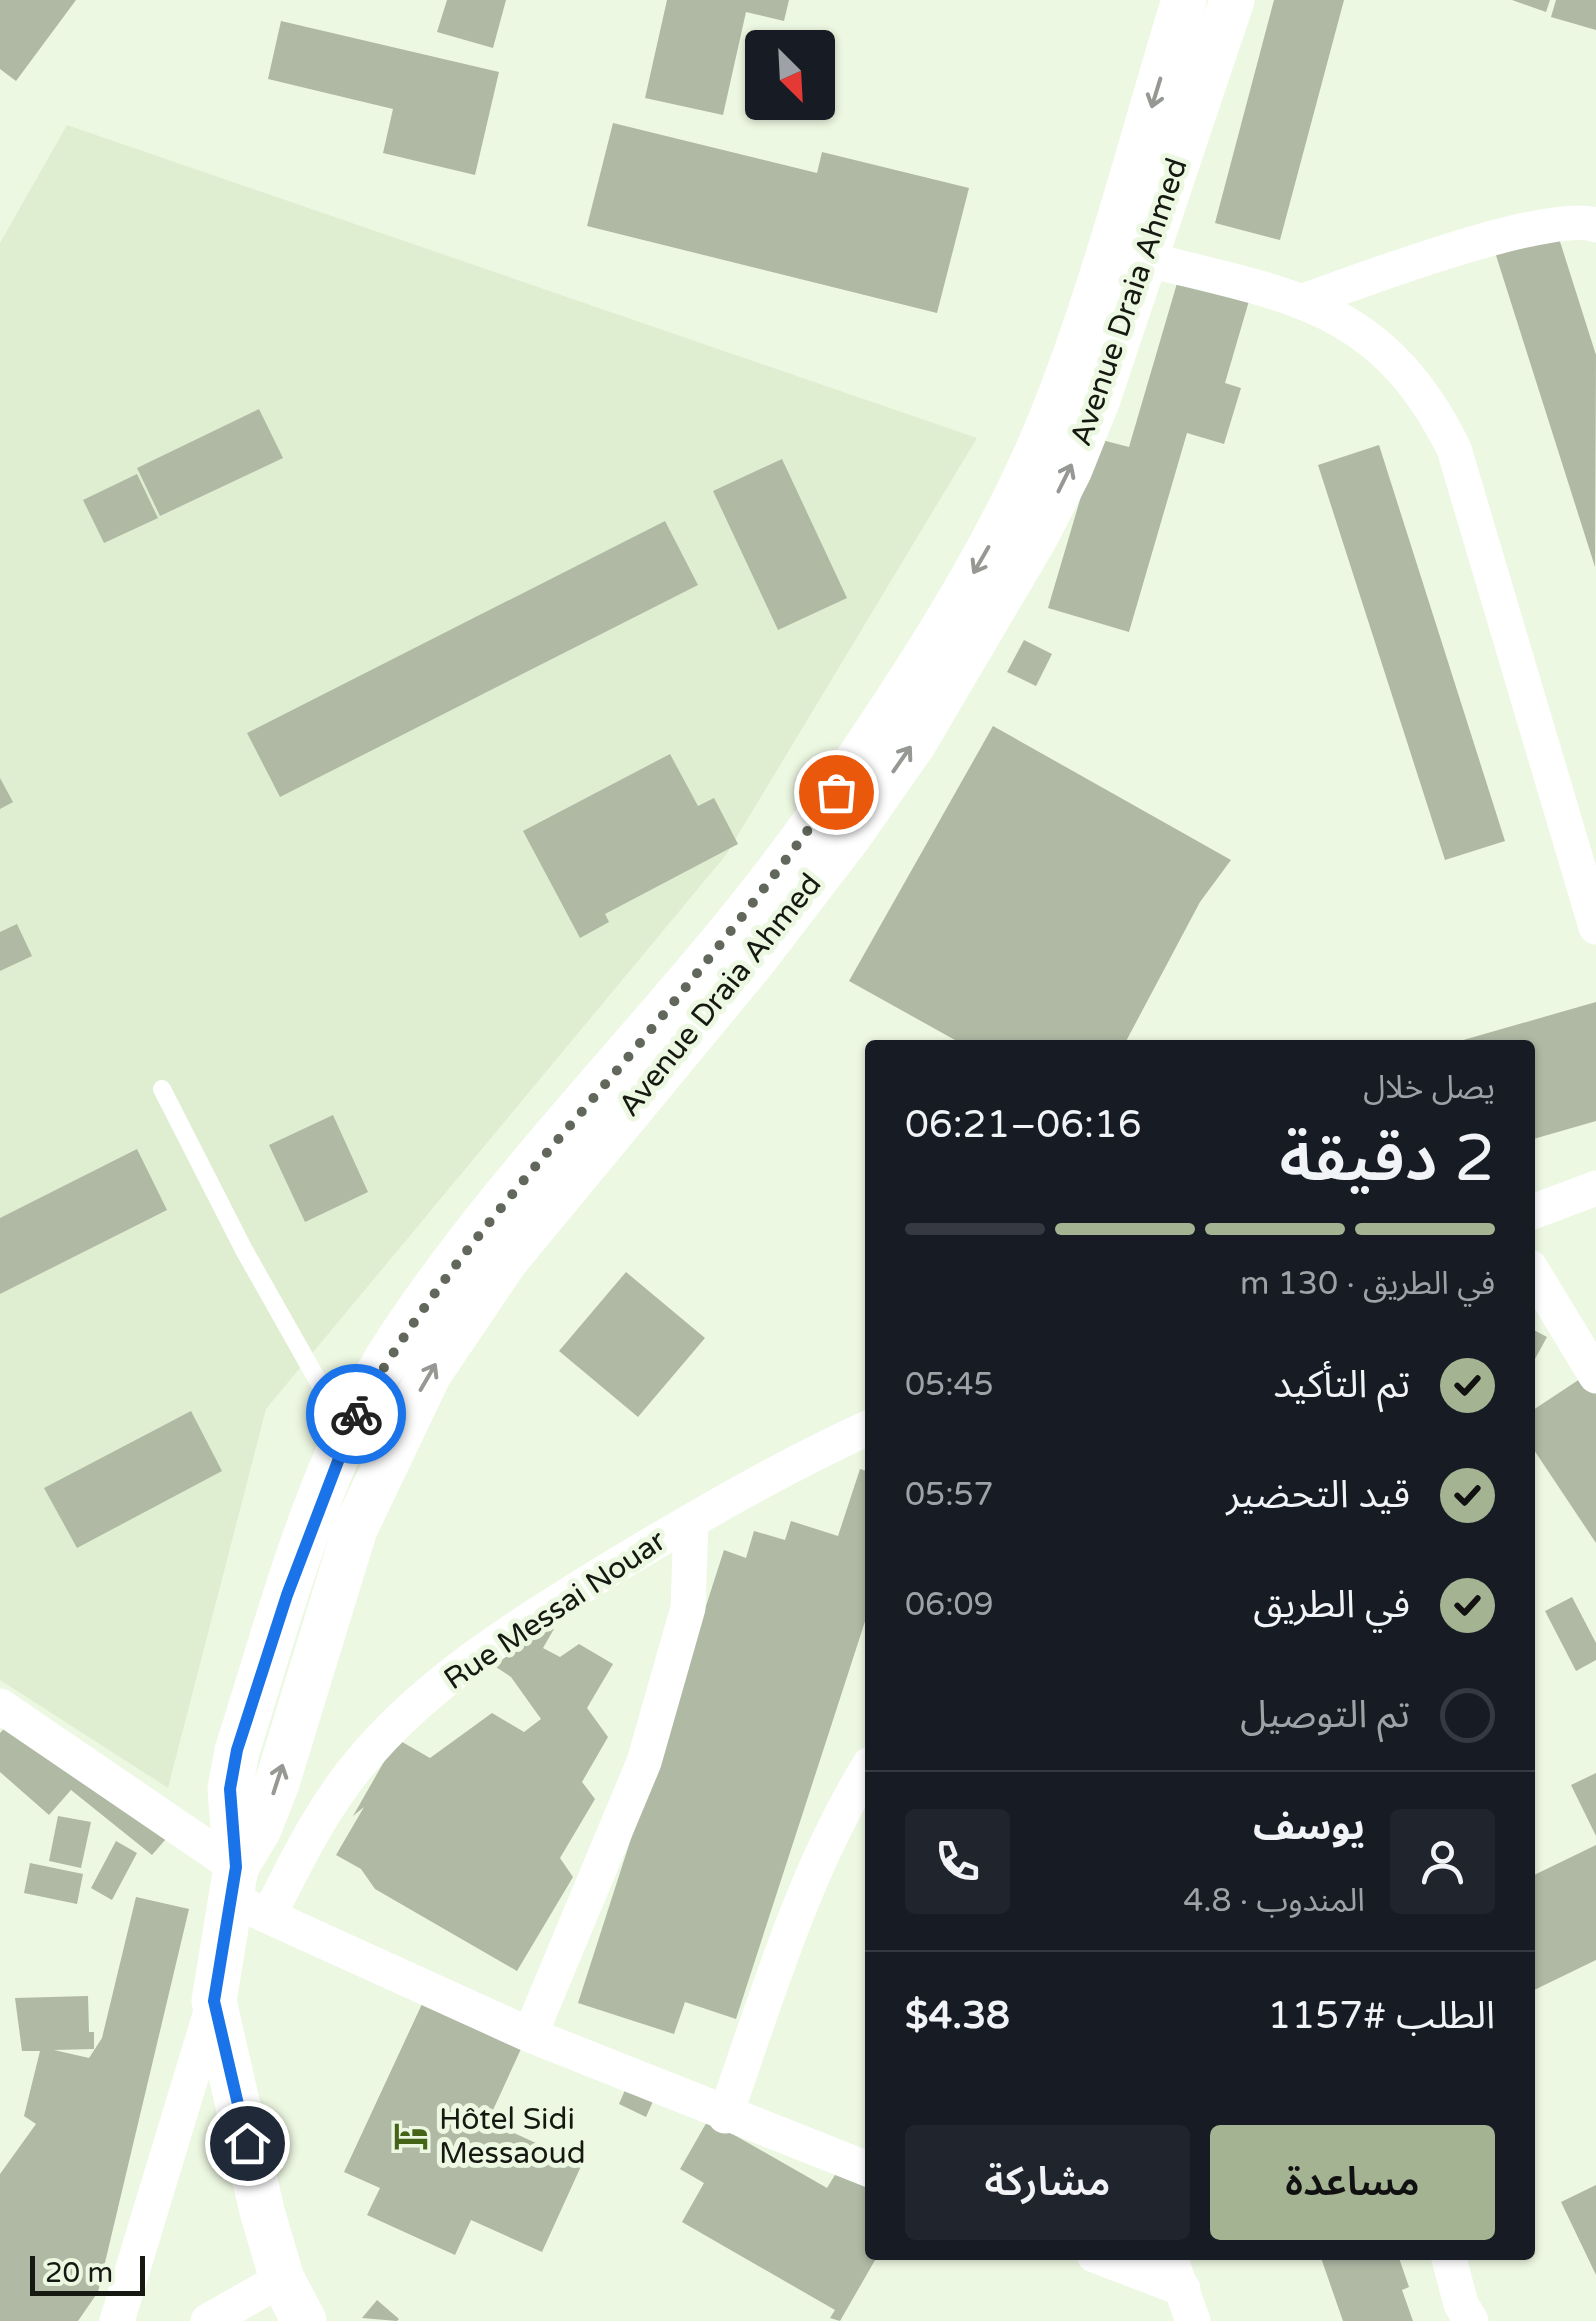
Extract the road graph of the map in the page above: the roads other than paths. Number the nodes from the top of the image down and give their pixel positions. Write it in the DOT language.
graph roads {
  1 [pos="1184,0"];
  2 [pos="1232,0"];
  3 [pos="1596,225"];
  4 [pos="1145,259"];
  5 [pos="1306,300"];
  6 [pos="1596,928"];
  7 [pos="630,1079"];
  8 [pos="162,1088"];
  9 [pos="1596,1188"];
  10 [pos="1535,1212"];
  11 [pos="1535,1275"];
  12 [pos="1596,1376"];
  13 [pos="865,1430"];
  14 [pos="346,1431"];
  15 [pos="690,1521"];
  16 [pos="0,1706"];
  17 [pos="865,1773"];
  18 [pos="246,1894"];
  19 [pos="214,2001"];
  20 [pos="530,2035"];
  21 [pos="725,2116"];
  22 [pos="865,2168"];
  23 [pos="1103,2260"];
  24 [pos="1171,2260"];
  25 [pos="1449,2260"];
  26 [pos="282,2279"];
  27 [pos="1188,2305"];
  28 [pos="117,2321"];
  29 [pos="208,2321"];
  30 [pos="304,2321"];
  31 [pos="1471,2321"];
  1 -- 7 [label="street, Avenue Draia Ahmed, one-way"];
  2 -- 4 [label="street, Avenue Draia Ahmed"];
  3 -- 5 [label="street"];
  4 -- 5 [label="street"];
  7 -- 4 [label="street, Avenue Draia Ahmed, one-way"];
  5 -- 6 [label="street"];
  7 -- 14 [label="street, Avenue Draia Ahmed"];
  18 -- 7 [label="street, Avenue Draia Ahmed, one-way"];
  8 -- 14 [label="lane"];
  9 -- 10 [label="street"];
  11 -- 12 [label="street"];
  13 -- 15 [label="street, Rue Messai Nouar"];
  14 -- 18 [label="street, Avenue Draia Ahmed"];
  15 -- 18 [label="street, Rue Messai Nouar"];
  15 -- 20 [label="street"];
  16 -- 18 [label="street"];
  17 -- 21 [label="street"];
  18 -- 19 [label="street"];
  18 -- 20 [label="street"];
  19 -- 26 [label="street"];
  19 -- 28 [label="street"];
  20 -- 21 [label="street"];
  21 -- 22 [label="street"];
  23 -- 27 [label="street"];
  24 -- 27 [label="street"];
  25 -- 31 [label="street"];
  26 -- 29 [label="street"];
  26 -- 30 [label="street"];
}
